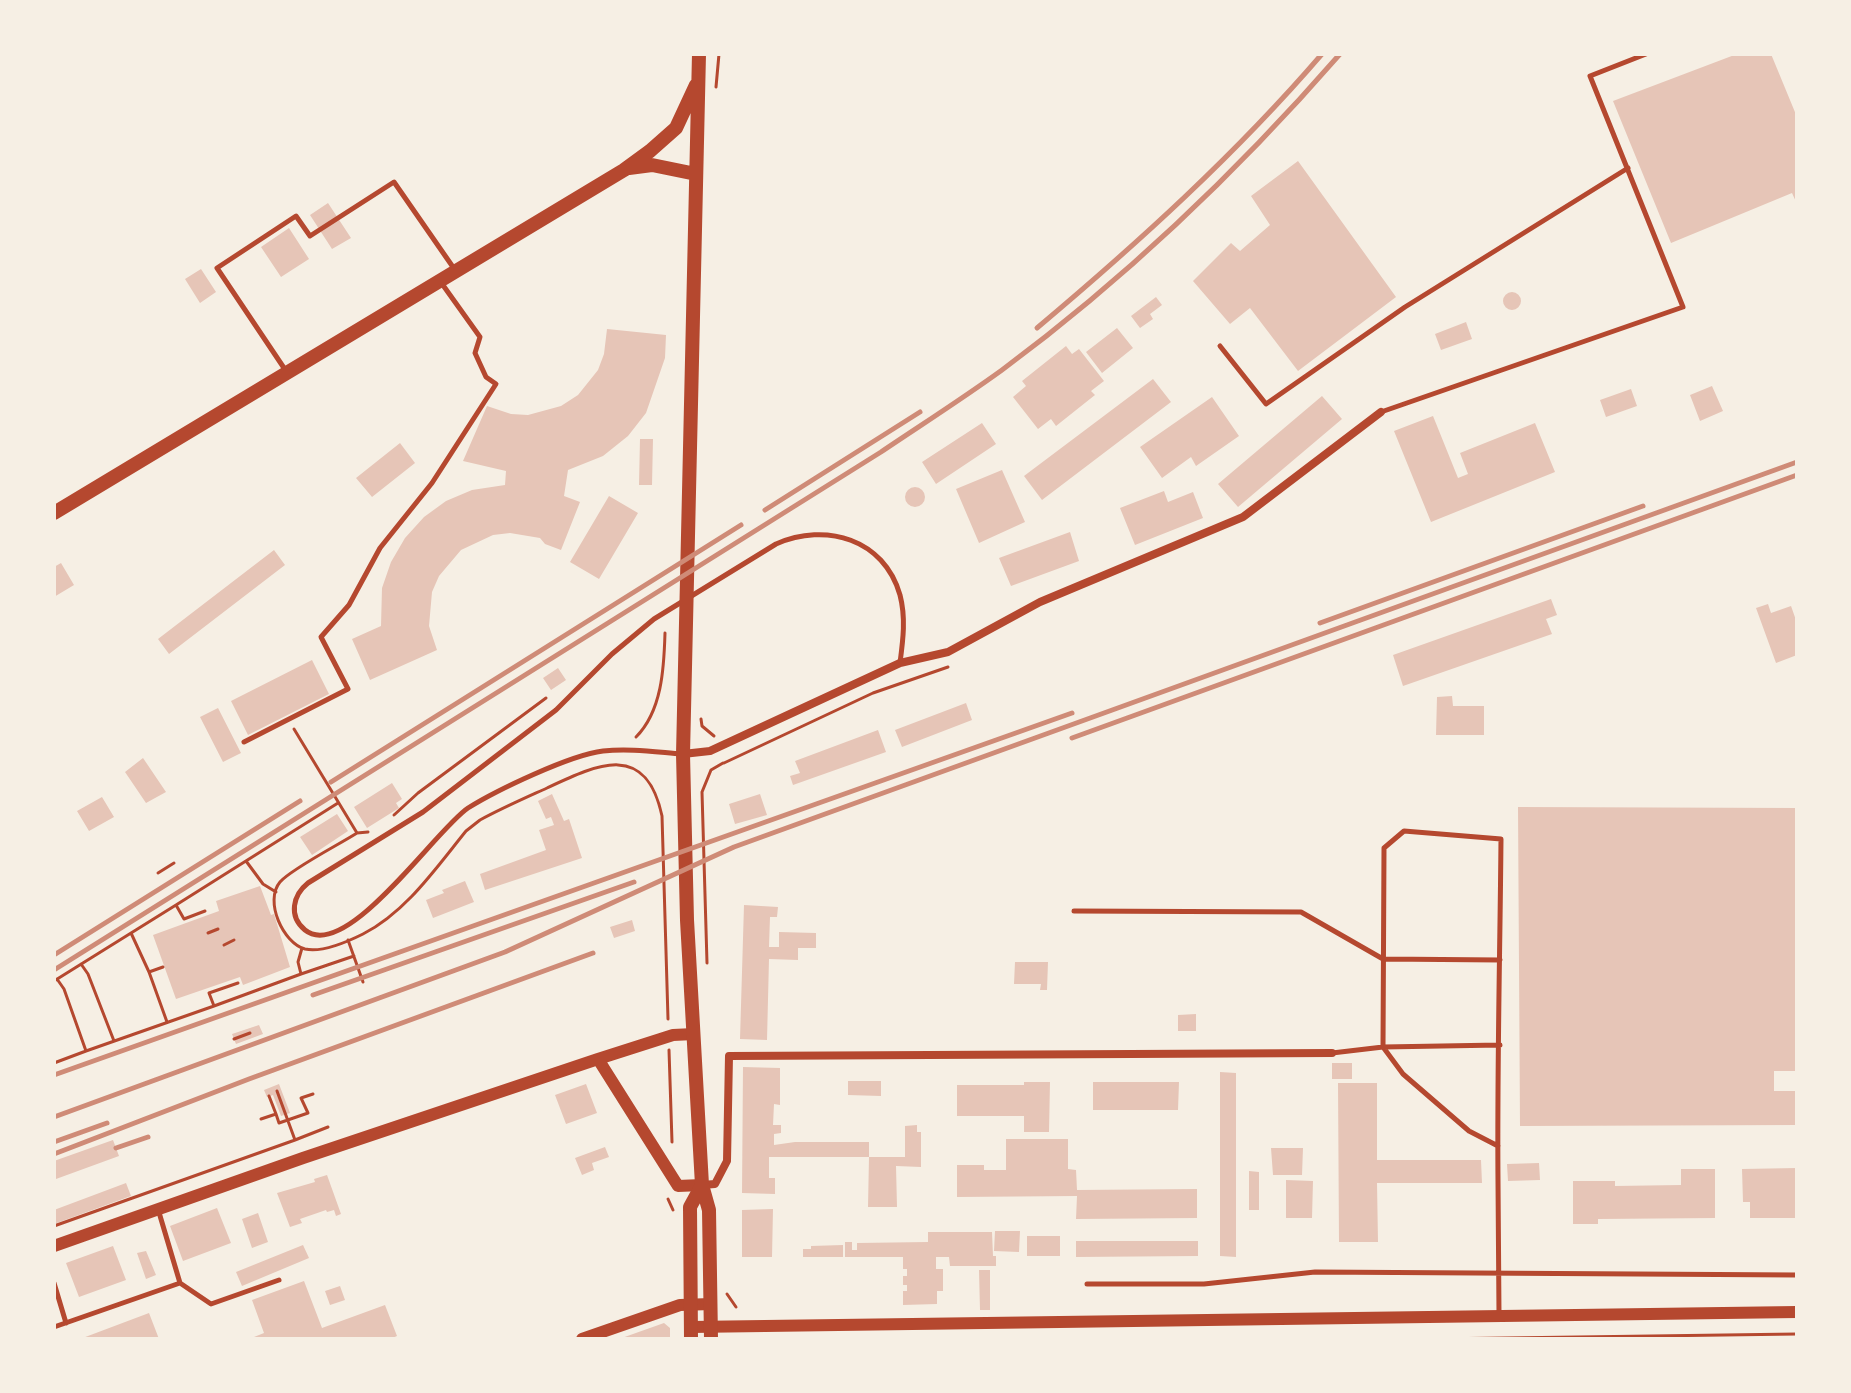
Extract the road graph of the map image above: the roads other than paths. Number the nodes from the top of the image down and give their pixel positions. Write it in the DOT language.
graph roads {
  1 [pos="699,54"];
  2 [pos="1646,54"];
  3 [pos="698,81"];
  4 [pos="1628,168"];
  5 [pos="624,170"];
  6 [pos="696,174"];
  7 [pos="455,271"];
  8 [pos="439,280"];
  9 [pos="1220,346"];
  10 [pos="287,372"];
  11 [pos="1381,412"];
  12 [pos="54,513"];
  13 [pos="900,663"];
  14 [pos="244,742"];
  15 [pos="683,754"];
  16 [pos="1074,911"];
  17 [pos="1383,959"];
  18 [pos="1500,960"];
  19 [pos="694,1034"];
  20 [pos="1500,1045"];
  21 [pos="1383,1047"];
  22 [pos="1332,1053"];
  23 [pos="598,1059"];
  24 [pos="1498,1146"];
  25 [pos="702,1185"];
  26 [pos="158,1208"];
  27 [pos="54,1246"];
  28 [pos="1499,1273"];
  29 [pos="1797,1275"];
  30 [pos="279,1280"];
  31 [pos="54,1283"];
  32 [pos="180,1283"];
  33 [pos="1087,1284"];
  34 [pos="711,1304"];
  35 [pos="691,1305"];
  36 [pos="1797,1312"];
  37 [pos="1499,1316"];
  38 [pos="66,1323"];
  39 [pos="54,1327"];
  40 [pos="711,1332"];
  41 [pos="691,1333"];
  42 [pos="582,1339"];
  1 -- 3 [label="main road"];
  2 -- 4 [label="lane"];
  3 -- 5 [label="main road"];
  3 -- 6 [label="main road"];
  4 -- 9 [label="lane"];
  4 -- 11 [label="lane"];
  5 -- 6 [label="main road"];
  5 -- 7 [label="main road"];
  6 -- 15 [label="main road"];
  7 -- 8 [label="main road"];
  7 -- 10 [label="lane"];
  8 -- 10 [label="main road"];
  8 -- 14 [label="lane"];
  10 -- 12 [label="main road"];
  11 -- 13 [label="street"];
  13 -- 15 [label="street"];
  13 -- 15 [label="lane"];
  15 -- 19 [label="main road"];
  16 -- 17 [label="lane"];
  17 -- 18 [label="lane"];
  17 -- 18 [label="lane"];
  17 -- 21 [label="lane"];
  18 -- 20 [label="lane"];
  19 -- 23 [label="street"];
  19 -- 25 [label="main road"];
  20 -- 21 [label="lane"];
  20 -- 24 [label="lane"];
  21 -- 22 [label="lane"];
  21 -- 24 [label="lane"];
  22 -- 25 [label="street"];
  23 -- 25 [label="street"];
  23 -- 26 [label="street"];
  24 -- 28 [label="lane"];
  25 -- 34 [label="main road"];
  25 -- 35 [label="main road"];
  26 -- 27 [label="street"];
  26 -- 32 [label="lane"];
  28 -- 29 [label="lane"];
  28 -- 33 [label="lane"];
  28 -- 37 [label="lane"];
  30 -- 32 [label="lane"];
  31 -- 38 [label="lane"];
  32 -- 38 [label="lane"];
  34 -- 35 [label="street"];
  34 -- 40 [label="main road"];
  35 -- 41 [label="main road"];
  35 -- 42 [label="street"];
  36 -- 37 [label="street"];
  37 -- 40 [label="street"];
  38 -- 39 [label="lane"];
  40 -- 41 [label="street"];
}
